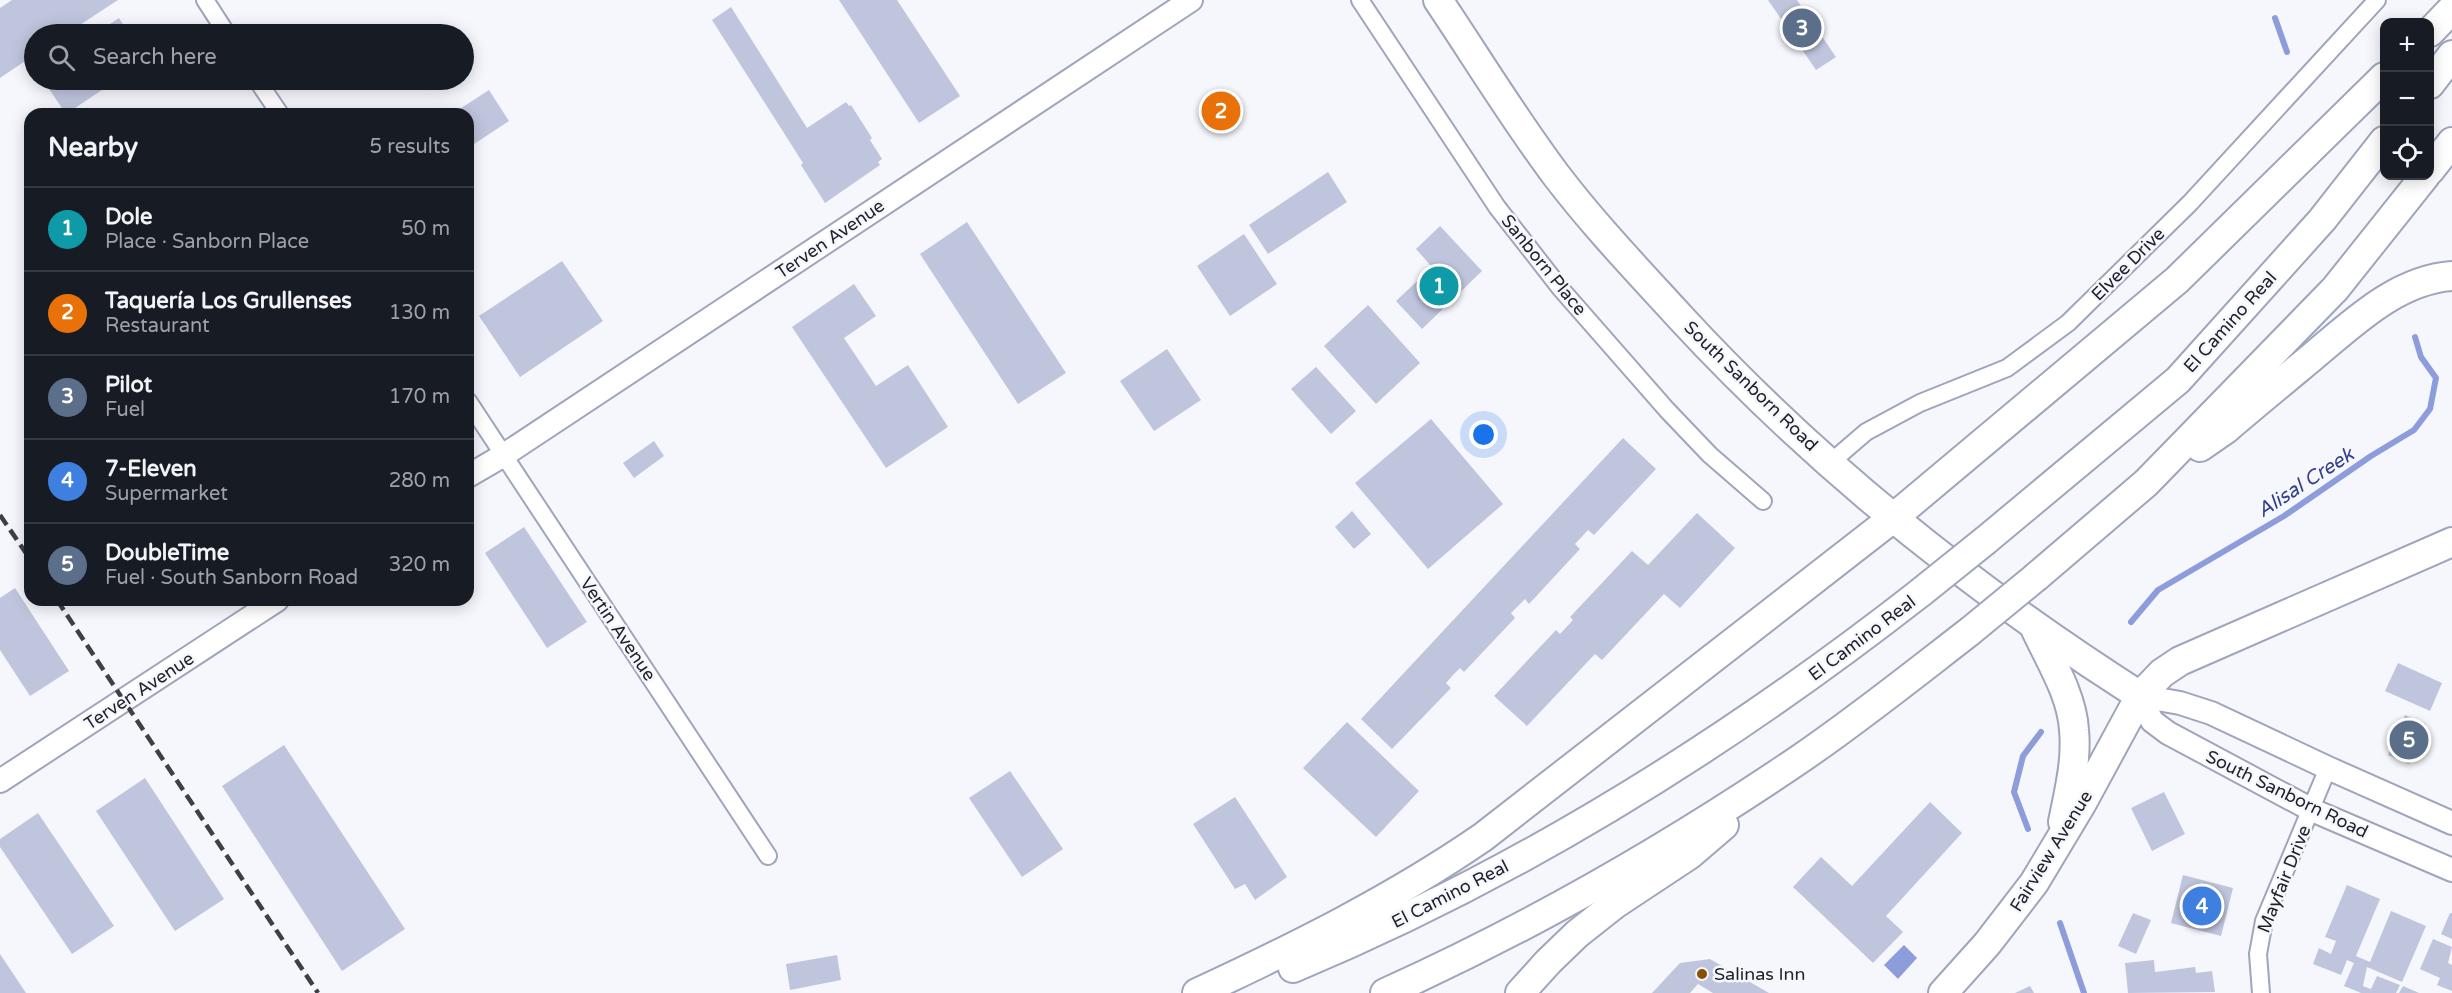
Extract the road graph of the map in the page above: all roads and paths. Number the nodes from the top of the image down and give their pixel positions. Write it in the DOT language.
graph roads {
  1 [pos="205,0"];
  2 [pos="1191,0"];
  3 [pos="1360,0"];
  4 [pos="1438,0"];
  5 [pos="2377,0"];
  6 [pos="2452,9"];
  7 [pos="221,24"];
  8 [pos="2434,28"];
  9 [pos="2452,55"];
  10 [pos="2434,79"];
  11 [pos="2380,82"];
  12 [pos="263,90"];
  13 [pos="275,108"];
  14 [pos="2452,142"];
  15 [pos="2380,147"];
  16 [pos="2434,165"];
  17 [pos="2422,180"];
  18 [pos="2452,276"];
  19 [pos="474,410"];
  20 [pos="504,455"];
  21 [pos="1830,464"];
  22 [pos="474,472"];
  23 [pos="2146,483"];
  24 [pos="1763,501"];
  25 [pos="1893,518"];
  26 [pos="2452,543"];
  27 [pos="268,606"];
  28 [pos="2034,626"];
  29 [pos="2140,696"];
  30 [pos="1798,760"];
  31 [pos="2328,768"];
  32 [pos="0,781"];
  33 [pos="2312,810"];
  34 [pos="2452,823"];
  35 [pos="2059,844"];
  36 [pos="768,856"];
  37 [pos="2452,870"];
  38 [pos="1197,993"];
  39 [pos="1233,993"];
  40 [pos="1385,993"];
  41 [pos="1520,993"];
  42 [pos="1942,993"];
  43 [pos="2261,993"];
  1 -- 7 [label="street"];
  2 -- 20 [label="street, Terven Avenue"];
  3 -- 24 [label="street, Sanborn Place"];
  4 -- 21 [label="highway, South Sanborn Road"];
  5 -- 21 [label="street, Elvee Drive"];
  6 -- 8 [label="highway"];
  9 -- 10 [label="highway"];
  11 -- 25 [label="highway"];
  12 -- 13 [label="street"];
  14 -- 16 [label="highway"];
  15 -- 39 [label="highway, El Camino Real, bridge"];
  17 -- 23 [label="highway"];
  18 -- 23 [label="highway"];
  19 -- 20 [label="street, Vertin Avenue"];
  20 -- 22 [label="street, Terven Avenue"];
  20 -- 36 [label="street, Vertin Avenue"];
  21 -- 25 [label="highway, South Sanborn Road"];
  23 -- 30 [label="highway, bridge"];
  25 -- 28 [label="highway, South Sanborn Road"];
  25 -- 38 [label="highway"];
  26 -- 29 [label="highway, Fairview Avenue"];
  27 -- 32 [label="street, Terven Avenue"];
  28 -- 29 [label="highway, South Sanborn Road"];
  28 -- 35 [label="highway"];
  29 -- 31 [label="street, South Sanborn Road"];
  29 -- 33 [label="street, South Sanborn Road"];
  29 -- 35 [label="highway, Fairview Avenue"];
  30 -- 40 [label="highway"];
  30 -- 41 [label="highway"];
  31 -- 33 [label="street, Mayfair Drive"];
  31 -- 34 [label="street, South Sanborn Road"];
  33 -- 37 [label="street, South Sanborn Road"];
  33 -- 43 [label="street, Mayfair Drive"];
  35 -- 42 [label="highway, Fairview Avenue"];
}
